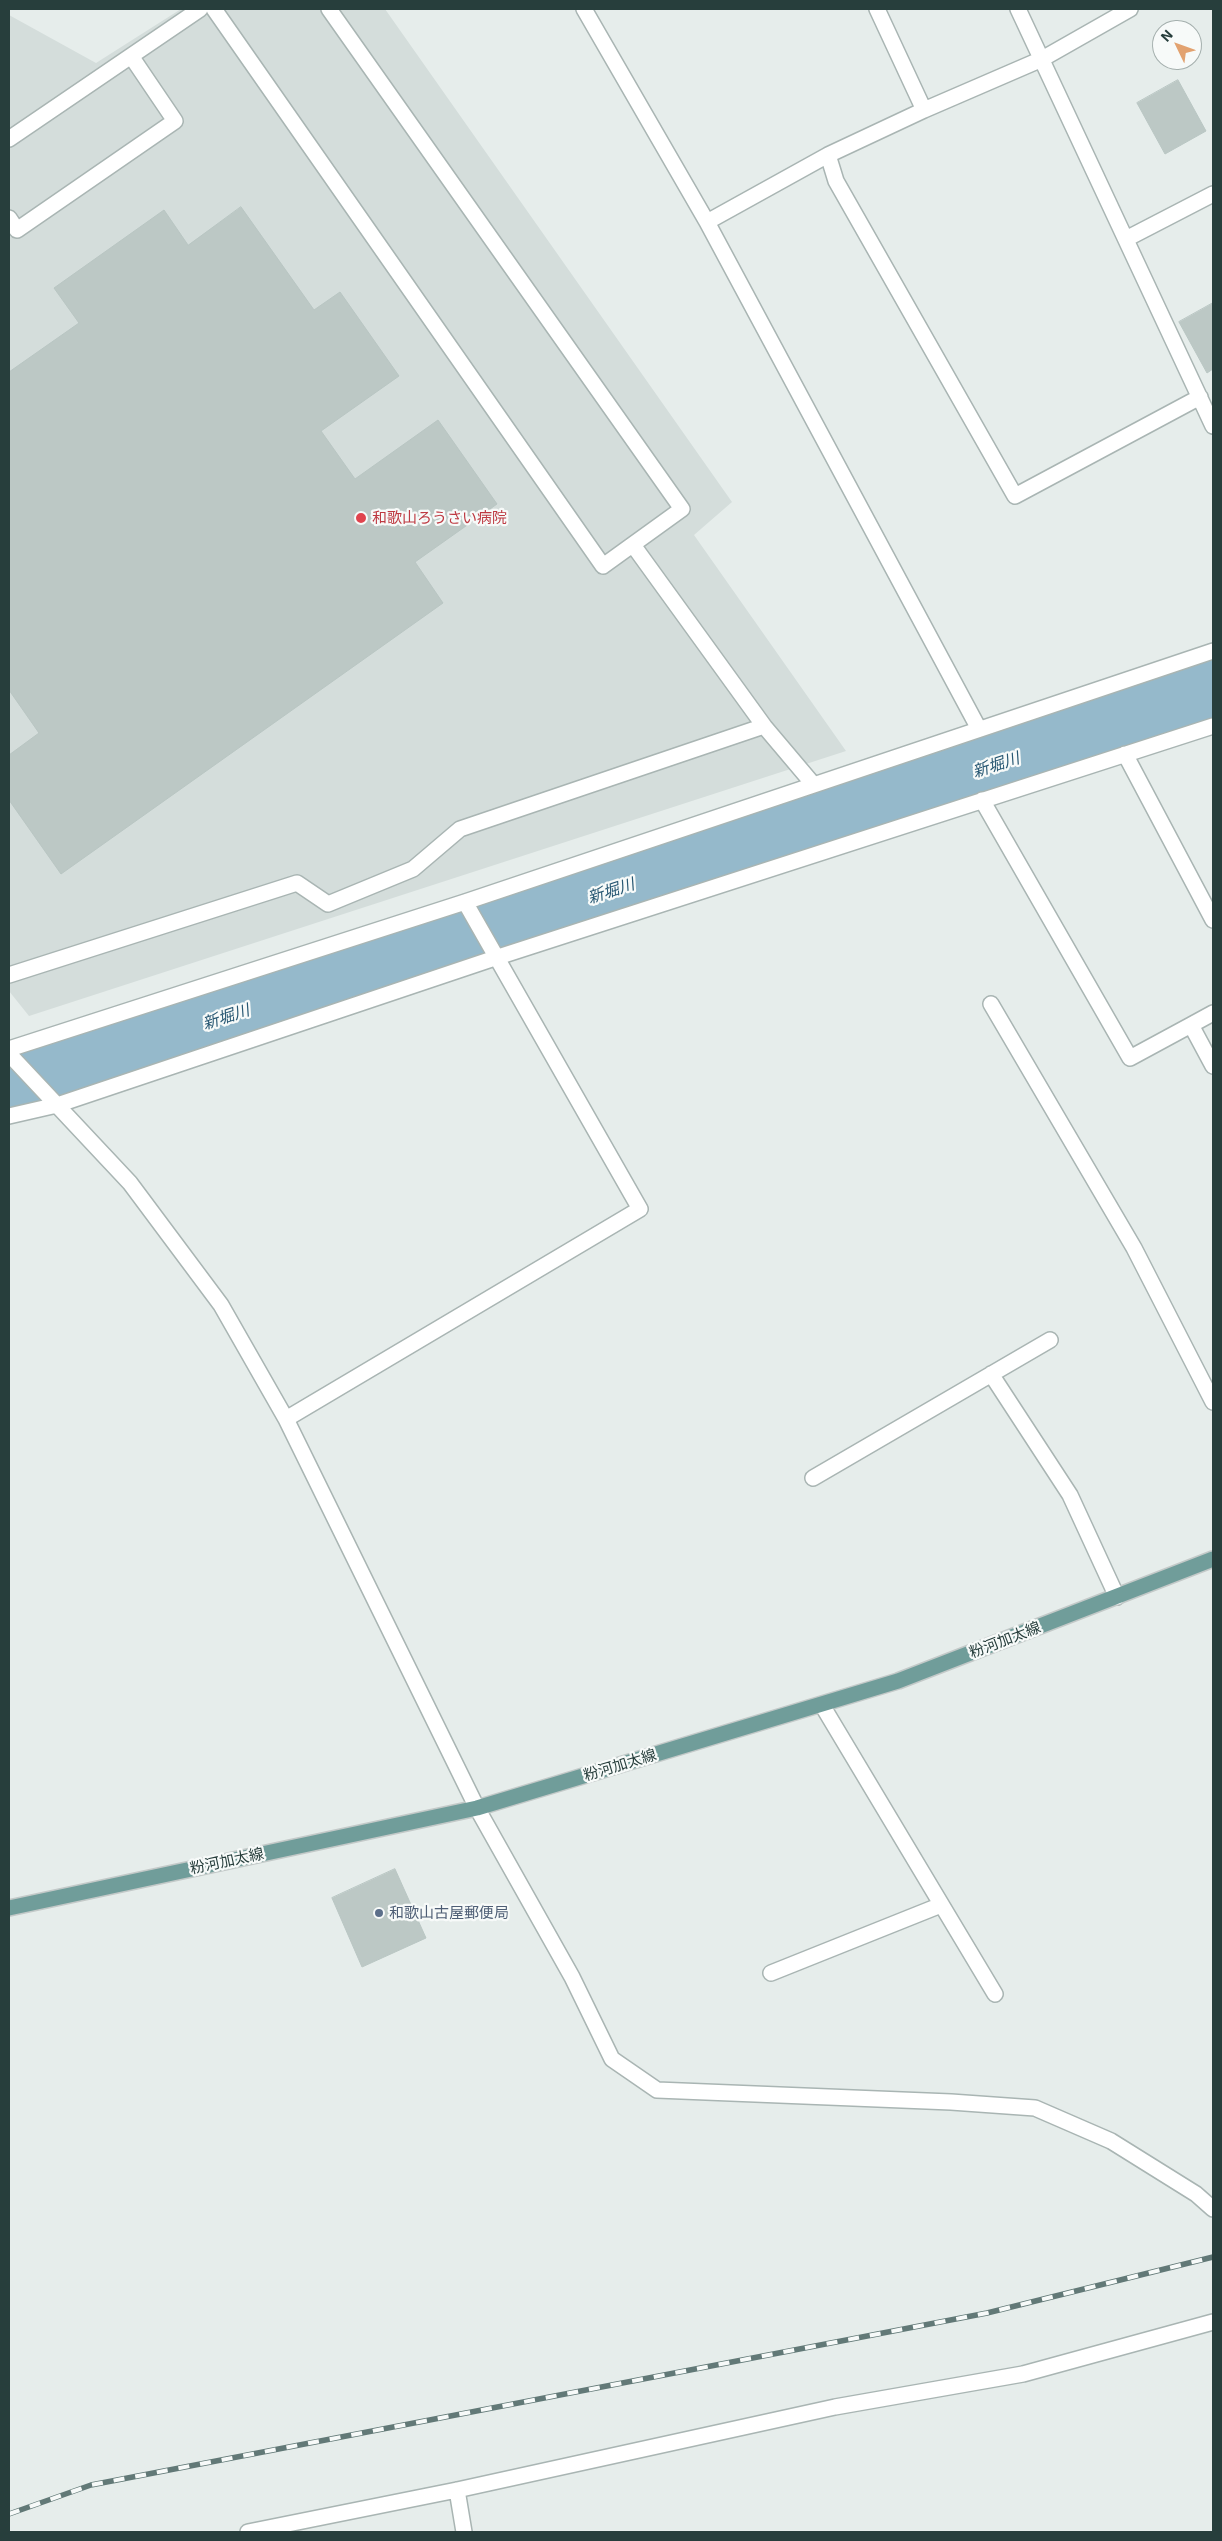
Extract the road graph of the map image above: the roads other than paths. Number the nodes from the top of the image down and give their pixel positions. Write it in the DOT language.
graph roads {
  1 [pos="200,9"];
  2 [pos="214,9"];
  3 [pos="329,9"];
  4 [pos="584,9"];
  5 [pos="877,9"];
  6 [pos="1018,9"];
  7 [pos="1130,9"];
  8 [pos="131,56"];
  9 [pos="1042,59"];
  10 [pos="924,110"];
  11 [pos="9,139"];
  12 [pos="828,156"];
  13 [pos="1213,194"];
  14 [pos="9,218"];
  15 [pos="707,222"];
  16 [pos="1126,239"];
  17 [pos="1200,397"];
  18 [pos="1213,426"];
  19 [pos="633,545"];
  20 [pos="1213,651"];
  21 [pos="764,726"];
  22 [pos="1213,726"];
  23 [pos="979,729"];
  24 [pos="1125,754"];
  25 [pos="813,784"];
  26 [pos="982,800"];
  27 [pos="465,902"];
  28 [pos="1213,920"];
  29 [pos="498,957"];
  30 [pos="9,975"];
  31 [pos="992,1004"];
  32 [pos="1213,1013"];
  33 [pos="1191,1025"];
  34 [pos="9,1049"];
  35 [pos="9,1054"];
  36 [pos="1213,1066"];
  37 [pos="57,1105"];
  38 [pos="9,1116"];
  39 [pos="1050,1340"];
  40 [pos="991,1374"];
  41 [pos="1213,1402"];
  42 [pos="286,1419"];
  43 [pos="813,1478"];
  44 [pos="1213,1559"];
  45 [pos="1117,1597"];
  46 [pos="822,1705"];
  47 [pos="477,1808"];
  48 [pos="941,1905"];
  49 [pos="9,1908"];
  50 [pos="771,1973"];
  51 [pos="995,1994"];
  52 [pos="1213,2209"];
  53 [pos="1213,2322"];
  54 [pos="457,2490"];
  55 [pos="248,2532"];
  56 [pos="464,2532"];
  1 -- 8 [label="street"];
  2 -- 19 [label="street"];
  3 -- 19 [label="street"];
  4 -- 15 [label="street"];
  5 -- 10 [label="street"];
  6 -- 9 [label="street"];
  7 -- 9 [label="street"];
  8 -- 11 [label="street"];
  8 -- 14 [label="street"];
  9 -- 10 [label="street"];
  9 -- 16 [label="street"];
  10 -- 12 [label="street"];
  12 -- 15 [label="street"];
  12 -- 17 [label="street"];
  13 -- 16 [label="street"];
  15 -- 23 [label="street"];
  16 -- 17 [label="street"];
  17 -- 18 [label="street"];
  19 -- 21 [label="street"];
  20 -- 23 [label="street"];
  21 -- 25 [label="street"];
  21 -- 30 [label="street"];
  22 -- 24 [label="street"];
  23 -- 25 [label="street"];
  24 -- 26 [label="street"];
  24 -- 28 [label="street"];
  25 -- 27 [label="street"];
  26 -- 29 [label="street"];
  26 -- 33 [label="street"];
  27 -- 29 [label="street"];
  27 -- 34 [label="street"];
  29 -- 37 [label="street"];
  29 -- 42 [label="street"];
  31 -- 41 [label="street"];
  32 -- 33 [label="street"];
  33 -- 36 [label="street"];
  35 -- 37 [label="street"];
  37 -- 38 [label="street"];
  37 -- 42 [label="street"];
  39 -- 40 [label="street"];
  40 -- 43 [label="street"];
  40 -- 45 [label="street"];
  42 -- 47 [label="street"];
  44 -- 45 [label="main road, 粉河加太線"];
  45 -- 46 [label="main road, 粉河加太線"];
  46 -- 47 [label="main road, 粉河加太線"];
  46 -- 48 [label="street"];
  47 -- 49 [label="main road, 粉河加太線"];
  47 -- 52 [label="street"];
  48 -- 50 [label="street"];
  48 -- 51 [label="street"];
  53 -- 54 [label="street"];
  54 -- 55 [label="street"];
  54 -- 56 [label="street"];
}
